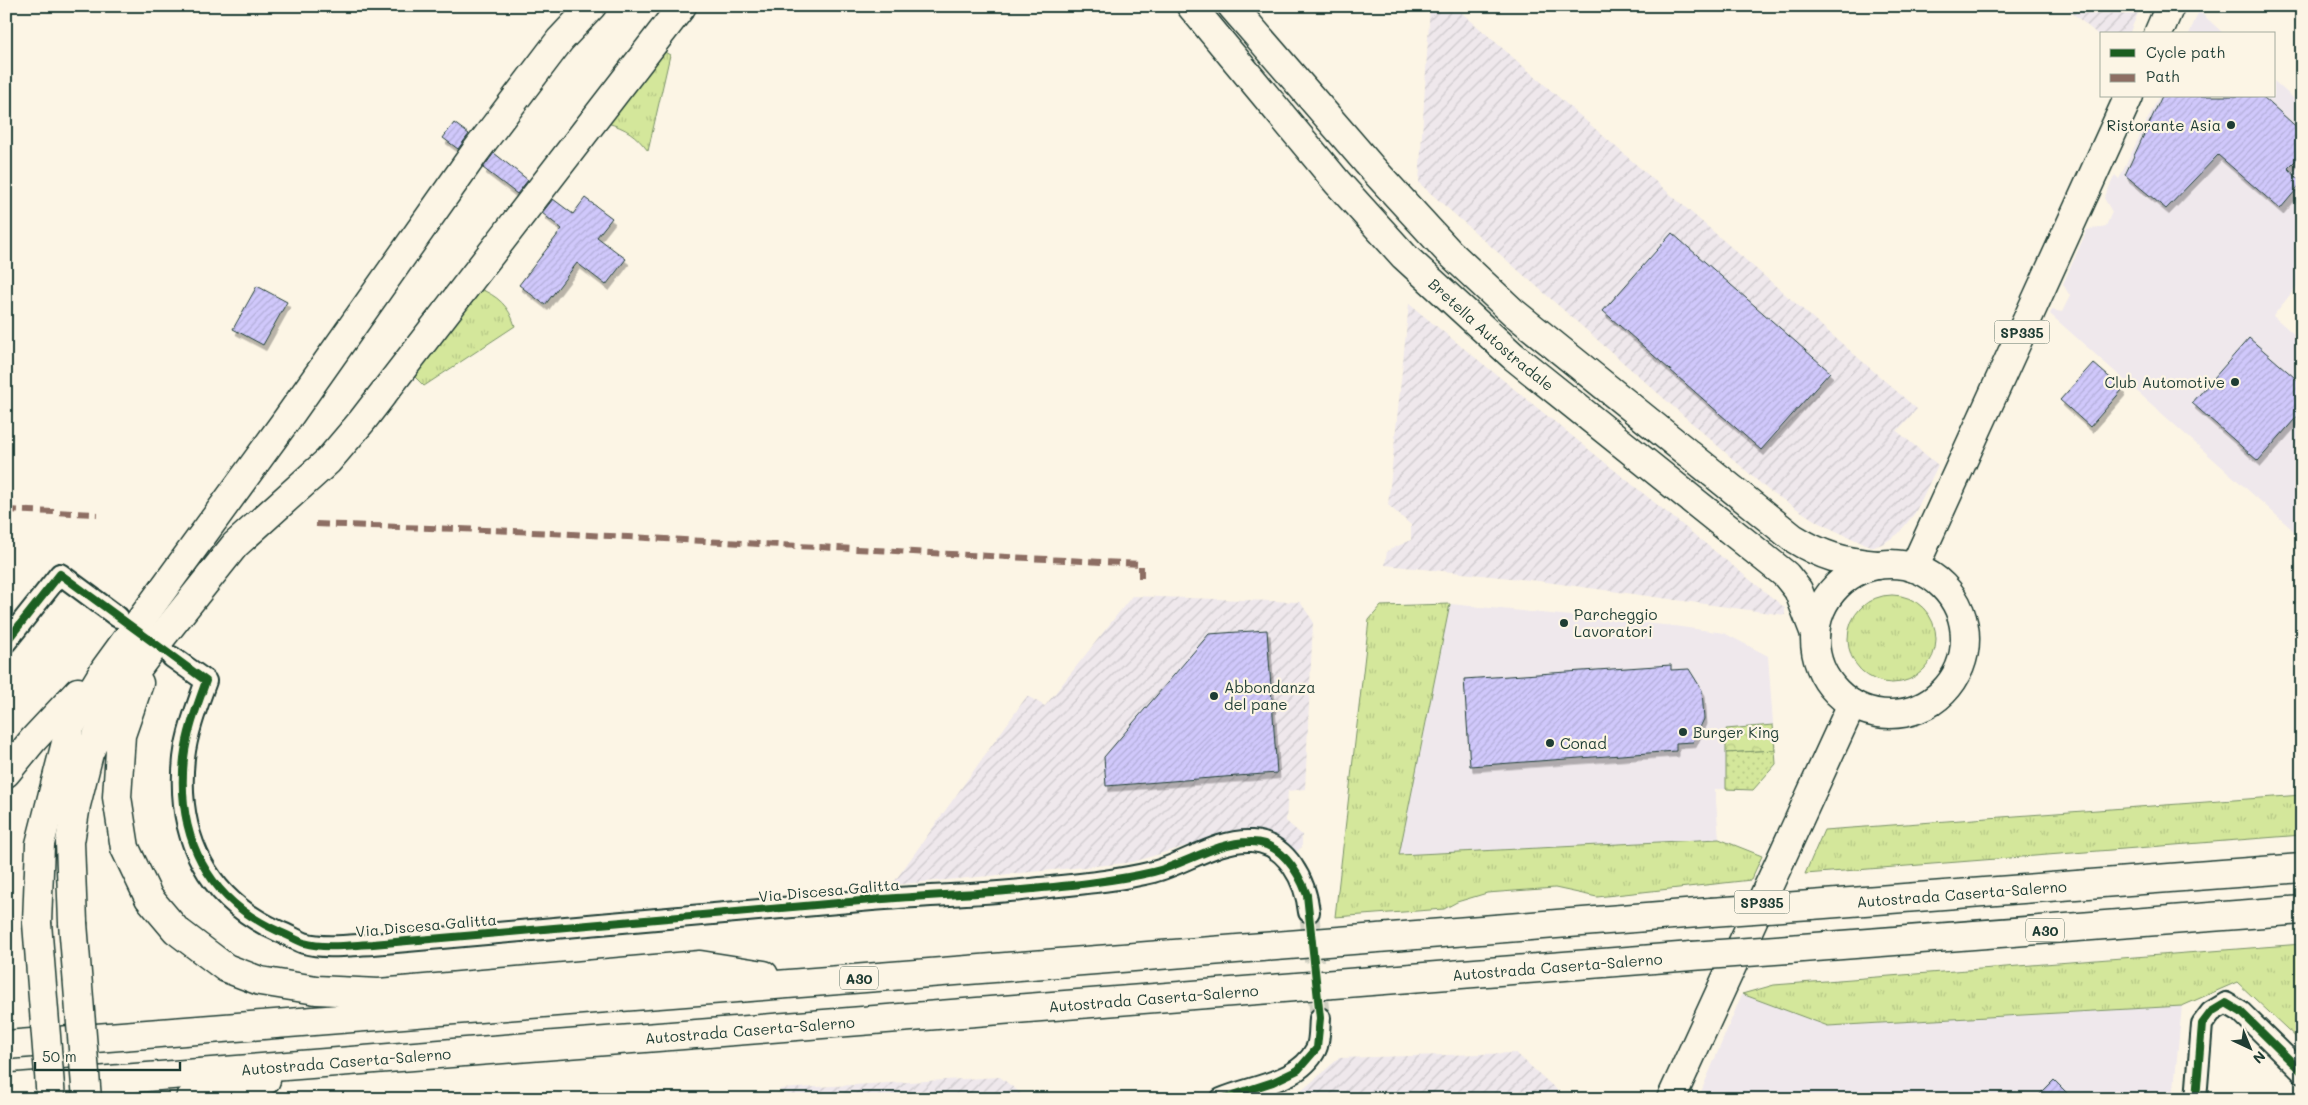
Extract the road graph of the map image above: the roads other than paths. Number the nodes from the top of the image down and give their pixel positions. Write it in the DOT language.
graph roads {
  1 [pos="592,6"];
  2 [pos="682,6"];
  3 [pos="1191,6"];
  4 [pos="1232,6"];
  5 [pos="2170,6"];
  6 [pos="2159,32"];
  7 [pos="2128,98"];
  8 [pos="1877,565"];
  9 [pos="1914,568"];
  10 [pos="1815,634"];
  11 [pos="6,642"];
  12 [pos="142,642"];
  13 [pos="1852,704"];
  14 [pos="6,773"];
  15 [pos="2302,868"];
  16 [pos="2302,910"];
  17 [pos="1309,912"];
  18 [pos="812,982"];
  19 [pos="1320,1018"];
  20 [pos="6,1045"];
  21 [pos="325,1064"];
  22 [pos="2302,1072"];
  23 [pos="6,1088"];
  24 [pos="52,1099"];
  25 [pos="87,1099"];
  26 [pos="190,1099"];
  27 [pos="1222,1099"];
  28 [pos="1671,1099"];
  29 [pos="2196,1099"];
  1 -- 12 [label="main road"];
  2 -- 12 [label="main road"];
  3 -- 10 [label="main road, Bretella Autostradale"];
  4 -- 8 [label="main road, Bretella Autostradale"];
  5 -- 6 [label="main road"];
  7 -- 9 [label="main road, SP335"];
  8 -- 9 [label="main road"];
  8 -- 10 [label="main road"];
  9 -- 13 [label="main road"];
  10 -- 13 [label="main road"];
  11 -- 12 [label="street"];
  12 -- 14 [label="main road"];
  12 -- 17 [label="street, Via Discesa Galitta"];
  12 -- 18 [label="main road"];
  12 -- 24 [label="main road, bridge"];
  12 -- 25 [label="main road, bridge"];
  13 -- 28 [label="main road, SP335"];
  15 -- 18 [label="main road, Autostrada Caserta-Salerno / A30, bridge"];
  16 -- 21 [label="main road, Autostrada Caserta-Salerno / A30, bridge"];
  18 -- 20 [label="main road, Autostrada Caserta-Salerno / A30"];
  19 -- 27 [label="street"];
  21 -- 23 [label="main road, Autostrada Caserta-Salerno / A30"];
  21 -- 26 [label="main road"];
  22 -- 29 [label="street"];
}
